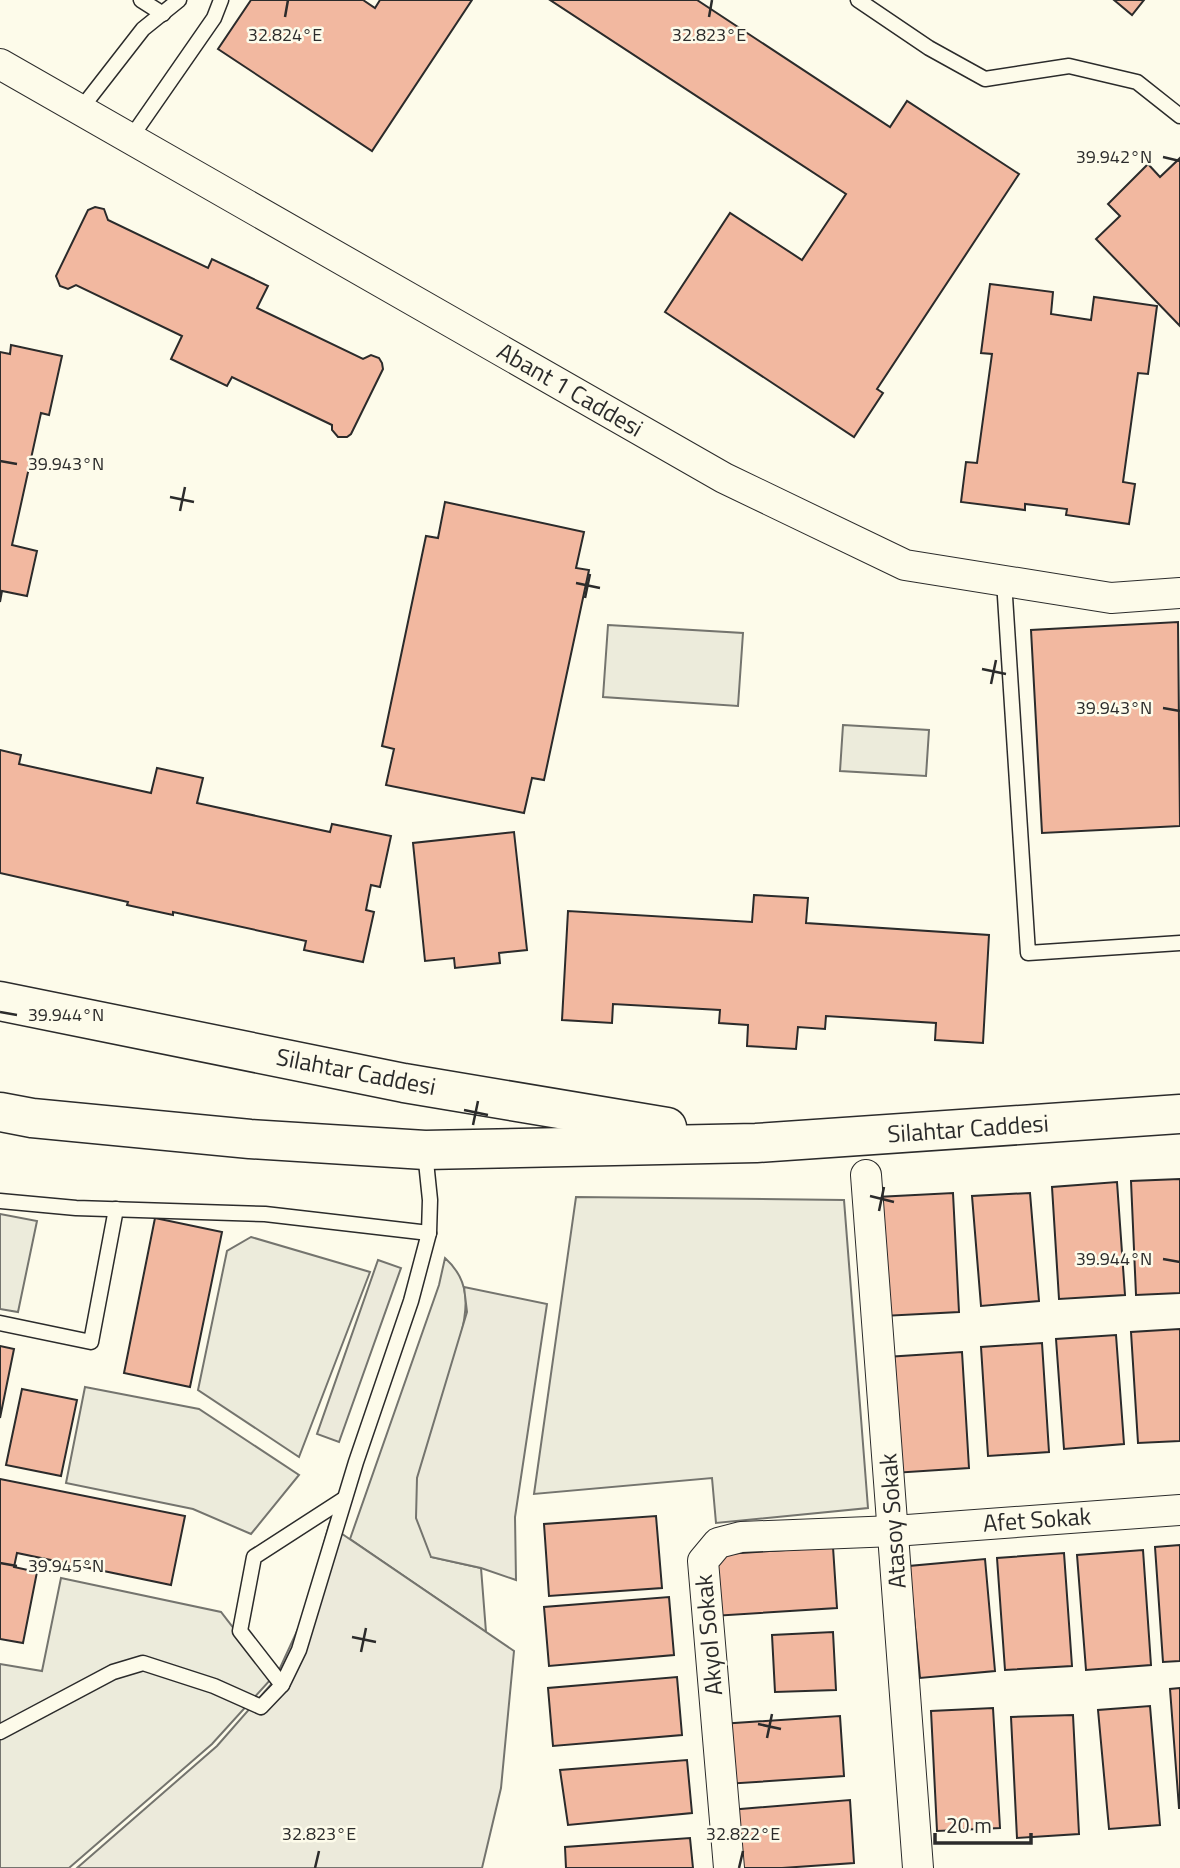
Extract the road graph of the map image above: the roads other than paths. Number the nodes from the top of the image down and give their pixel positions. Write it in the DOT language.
graph roads {
  1 [pos="141,0"];
  2 [pos="179,0"];
  3 [pos="221,0"];
  4 [pos="858,0"];
  5 [pos="163,14"];
  6 [pos="0,64"];
  7 [pos="80,110"];
  8 [pos="1180,116"];
  9 [pos="130,139"];
  10 [pos="1004,581"];
  11 [pos="1180,593"];
  12 [pos="1180,943"];
  13 [pos="0,1001"];
  14 [pos="0,1112"];
  15 [pos="1180,1114"];
  16 [pos="756,1143"];
  17 [pos="425,1150"];
  18 [pos="866,1175"];
  19 [pos="0,1201"];
  20 [pos="116,1209"];
  21 [pos="429,1233"];
  22 [pos="0,1323"];
  23 [pos="344,1499"];
  24 [pos="1180,1510"];
  25 [pos="894,1531"];
  26 [pos="282,1685"];
  27 [pos="0,1732"];
  28 [pos="729,1868"];
  29 [pos="918,1868"];
  1 -- 5 [label="lane"];
  2 -- 5 [label="lane"];
  3 -- 9 [label="lane"];
  4 -- 8 [label="lane"];
  5 -- 7 [label="lane"];
  6 -- 7 [label="street, Abant 1 Caddesi"];
  7 -- 9 [label="street, Abant 1 Caddesi"];
  9 -- 10 [label="street, Abant 1 Caddesi"];
  10 -- 11 [label="street, Abant 1 Caddesi"];
  10 -- 12 [label="lane"];
  13 -- 16 [label="main road, Silahtar Caddesi"];
  14 -- 17 [label="main road, Silahtar Caddesi"];
  15 -- 16 [label="main road, Silahtar Caddesi"];
  16 -- 17 [label="main road, Silahtar Caddesi"];
  17 -- 21 [label="lane"];
  18 -- 25 [label="street, Atasoy Sokak"];
  19 -- 20 [label="lane"];
  20 -- 21 [label="lane"];
  20 -- 22 [label="lane"];
  21 -- 23 [label="lane"];
  23 -- 26 [label="lane"];
  23 -- 26 [label="lane"];
  24 -- 25 [label="street, Afet Sokak"];
  25 -- 28 [label="street, Akyol Sokak"];
  25 -- 29 [label="street, Atasoy Sokak"];
  26 -- 27 [label="lane"];
}
